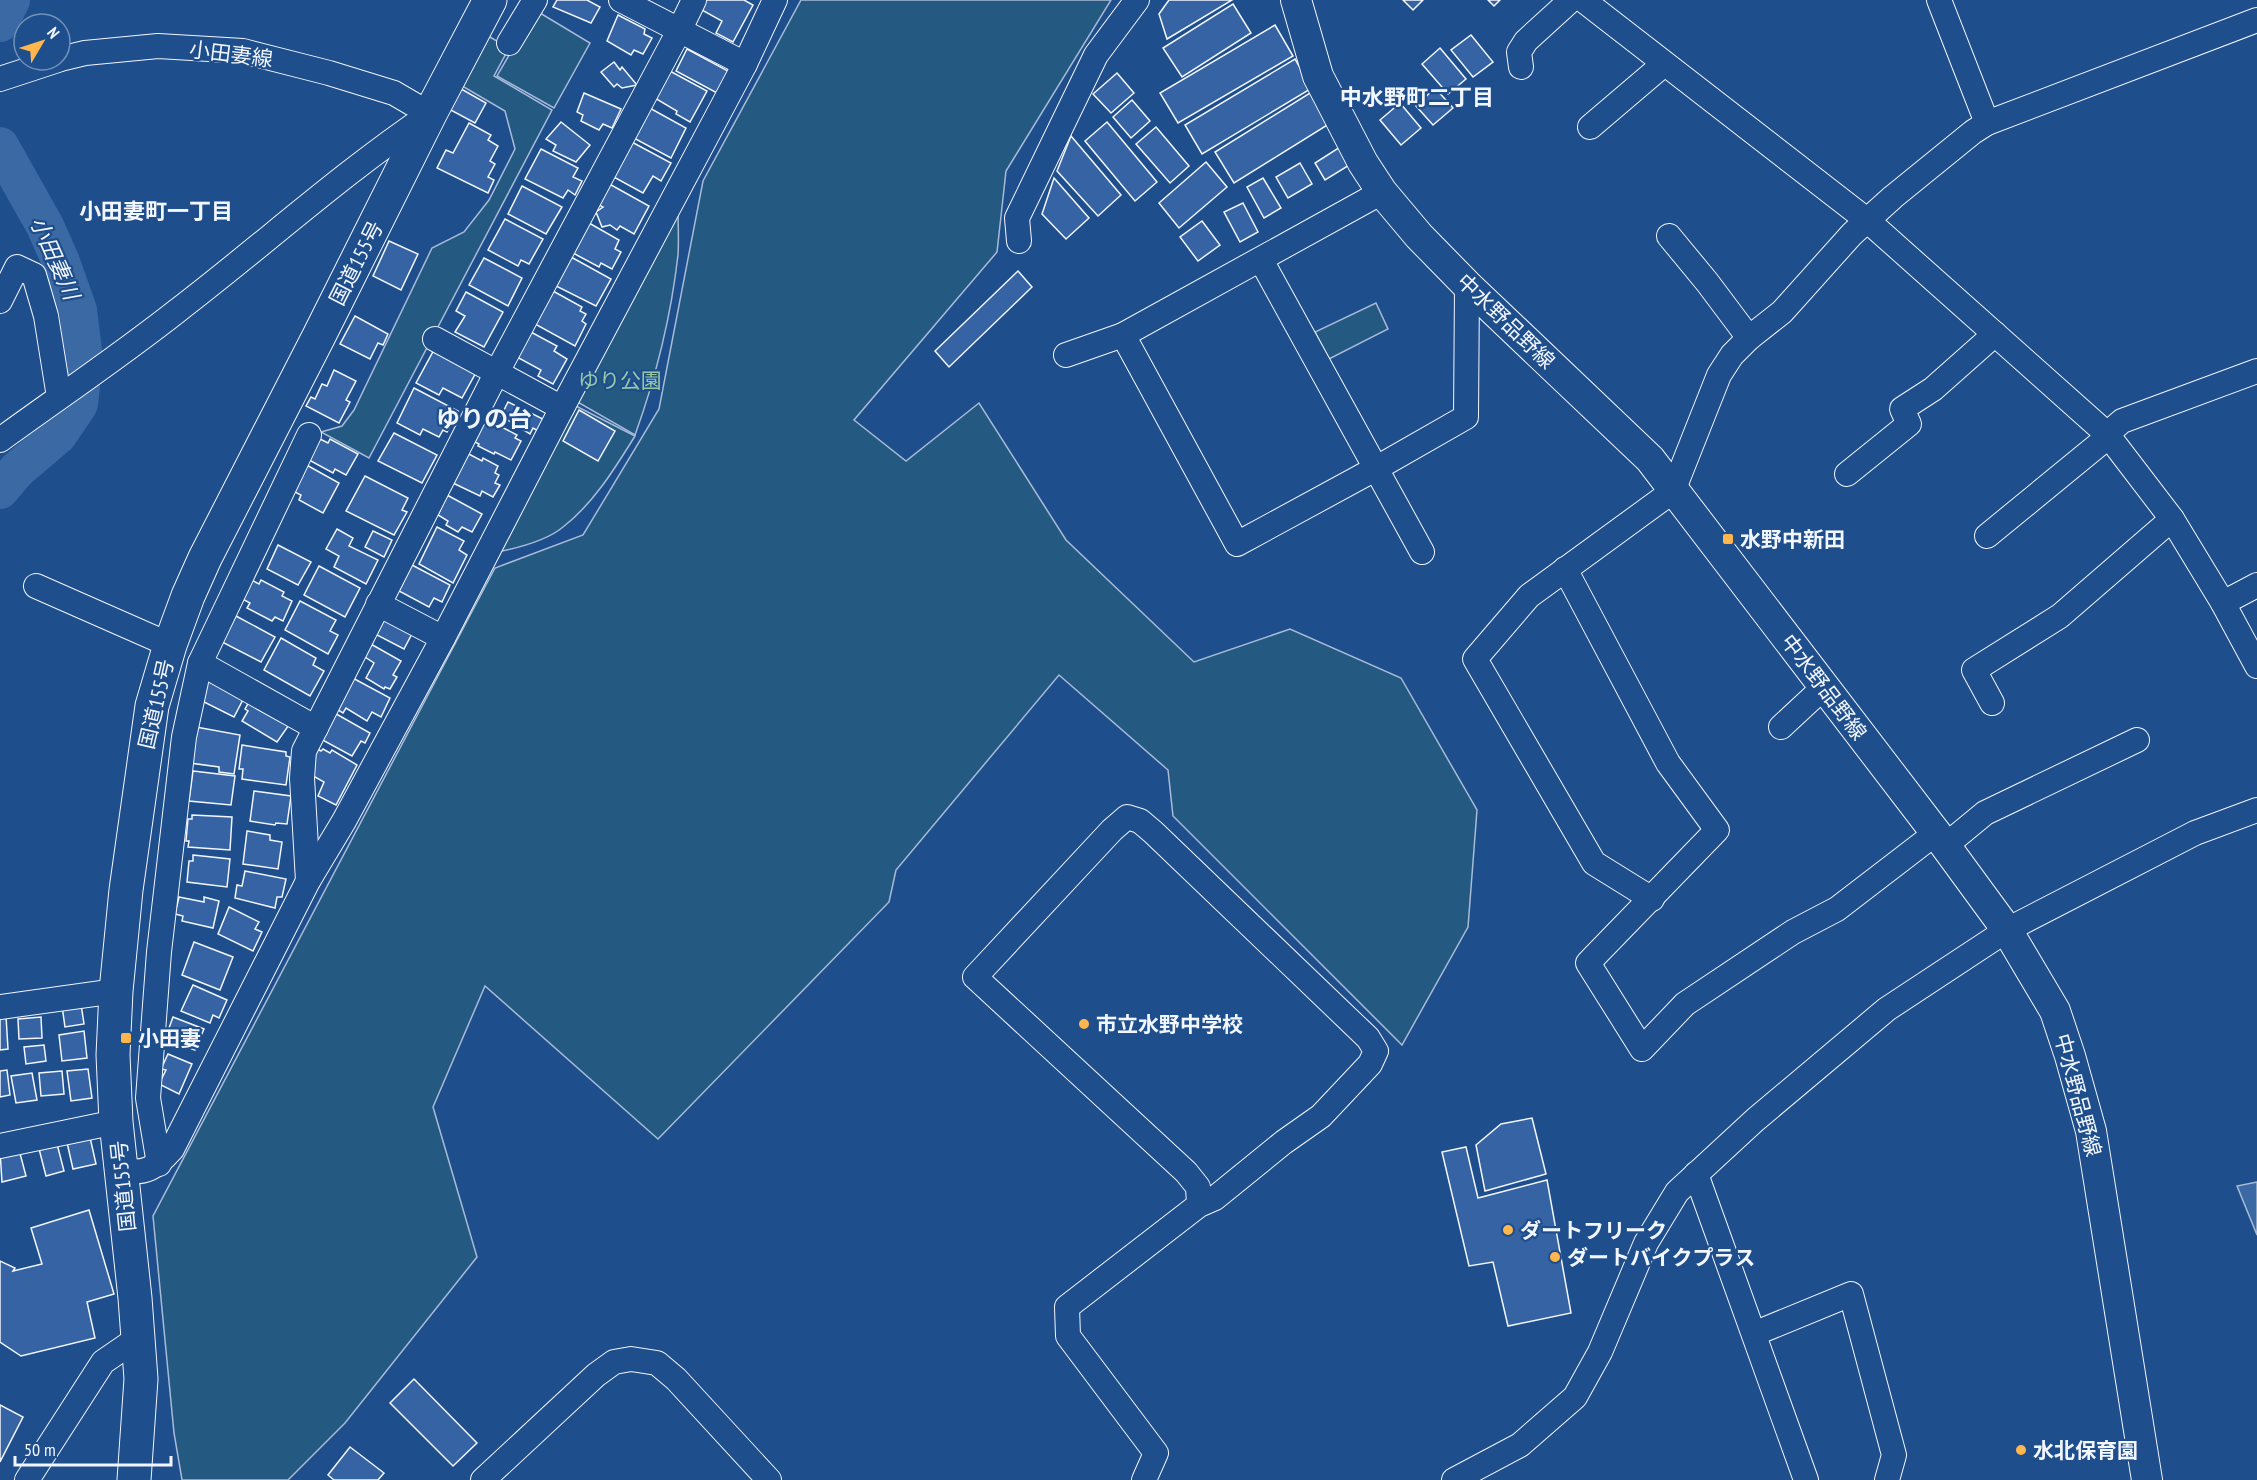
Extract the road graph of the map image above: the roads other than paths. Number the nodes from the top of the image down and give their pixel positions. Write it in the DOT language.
graph roads {
  1 [pos="490,0"];
  2 [pos="535,0"];
  3 [pos="621,0"];
  4 [pos="694,0"];
  5 [pos="775,0"];
  6 [pos="1137,0"];
  7 [pos="1296,0"];
  8 [pos="1571,0"];
  9 [pos="1583,0"];
  10 [pos="1939,0"];
  11 [pos="2257,20"];
  12 [pos="679,32"];
  13 [pos="509,43"];
  14 [pos="72,57"];
  15 [pos="745,64"];
  16 [pos="1664,64"];
  17 [pos="1521,67"];
  18 [pos="23,72"];
  19 [pos="0,80"];
  20 [pos="430,114"];
  21 [pos="1987,123"];
  22 [pos="1590,127"];
  23 [pos="1382,192"];
  24 [pos="1868,221"];
  25 [pos="1669,236"];
  26 [pos="1019,241"];
  27 [pos="1262,260"];
  28 [pos="1467,285"];
  29 [pos="0,301"];
  30 [pos="1995,334"];
  31 [pos="1123,335"];
  32 [pos="1749,338"];
  33 [pos="435,339"];
  34 [pos="1066,355"];
  35 [pos="2257,371"];
  36 [pos="496,374"];
  37 [pos="63,394"];
  38 [pos="562,408"];
  39 [pos="309,435"];
  40 [pos="2108,435"];
  41 [pos="0,440"];
  42 [pos="1375,469"];
  43 [pos="1847,474"];
  44 [pos="1674,491"];
  45 [pos="2172,519"];
  46 [pos="1988,536"];
  47 [pos="1422,552"];
  48 [pos="1565,569"];
  49 [pos="2257,585"];
  50 [pos="36,586"];
  51 [pos="2223,603"];
  52 [pos="378,604"];
  53 [pos="443,638"];
  54 [pos="170,645"];
  55 [pos="200,663"];
  56 [pos="2257,666"];
  57 [pos="1824,687"];
  58 [pos="1992,703"];
  59 [pos="1781,727"];
  60 [pos="316,728"];
  61 [pos="2137,740"];
  62 [pos="2257,810"];
  63 [pos="1940,840"];
  64 [pos="308,880"];
  65 [pos="1652,899"];
  66 [pos="2007,930"];
  67 [pos="116,991"];
  68 [pos="0,1007"];
  69 [pos="116,1122"];
  70 [pos="0,1146"];
  71 [pos="159,1164"];
  72 [pos="121,1170"];
  73 [pos="1696,1174"];
  74 [pos="1199,1204"];
  75 [pos="1756,1333"];
  76 [pos="138,1338"];
  77 [pos="27,1480"];
  78 [pos="134,1480"];
  79 [pos="483,1480"];
  80 [pos="769,1480"];
  81 [pos="1144,1480"];
  82 [pos="1454,1480"];
  83 [pos="1806,1480"];
  84 [pos="1887,1480"];
  85 [pos="2147,1480"];
  1 -- 20 [label="highway, 国道155号"];
  2 -- 13 [label="street"];
  3 -- 12 [label="street"];
  4 -- 12 [label="street"];
  5 -- 15 [label="street"];
  6 -- 26 [label="street"];
  7 -- 23 [label="main road, 中水野品野線"];
  8 -- 17 [label="street"];
  9 -- 16 [label="street"];
  10 -- 21 [label="street"];
  11 -- 21 [label="street"];
  12 -- 15 [label="street"];
  12 -- 36 [label="street"];
  14 -- 20 [label="street, 小田妻線"];
  15 -- 38 [label="street"];
  16 -- 22 [label="street"];
  16 -- 24 [label="street"];
  18 -- 19 [label="street, 小田妻線"];
  20 -- 37 [label="street"];
  20 -- 54 [label="highway, 国道155号"];
  21 -- 24 [label="street"];
  23 -- 27 [label="street"];
  23 -- 28 [label="main road, 中水野品野線"];
  24 -- 30 [label="street"];
  24 -- 32 [label="street"];
  25 -- 32 [label="street"];
  27 -- 31 [label="street"];
  27 -- 42 [label="street"];
  28 -- 42 [label="street"];
  28 -- 44 [label="main road, 中水野品野線"];
  29 -- 37 [label="street"];
  30 -- 40 [label="street"];
  30 -- 43 [label="street"];
  31 -- 34 [label="street"];
  31 -- 42 [label="street"];
  32 -- 44 [label="street"];
  33 -- 36 [label="street"];
  35 -- 40 [label="street"];
  36 -- 38 [label="street"];
  36 -- 52 [label="street"];
  37 -- 41 [label="street"];
  38 -- 53 [label="street"];
  39 -- 55 [label="street"];
  40 -- 45 [label="street"];
  40 -- 46 [label="street"];
  42 -- 47 [label="street"];
  44 -- 48 [label="street"];
  44 -- 57 [label="main road, 中水野品野線"];
  45 -- 51 [label="street"];
  45 -- 58 [label="street"];
  48 -- 65 [label="street"];
  48 -- 65 [label="street"];
  49 -- 51 [label="street"];
  50 -- 54 [label="street"];
  51 -- 56 [label="street"];
  52 -- 53 [label="street"];
  52 -- 60 [label="street"];
  53 -- 64 [label="street"];
  54 -- 67 [label="highway, 国道155号"];
  55 -- 60 [label="street"];
  55 -- 71 [label="street"];
  57 -- 59 [label="street"];
  57 -- 63 [label="main road, 中水野品野線"];
  60 -- 64 [label="street"];
  61 -- 63 [label="street"];
  62 -- 66 [label="street"];
  63 -- 65 [label="street"];
  63 -- 66 [label="main road, 中水野品野線"];
  64 -- 71 [label="street"];
  66 -- 73 [label="street"];
  66 -- 85 [label="main road, 中水野品野線"];
  67 -- 68 [label="street"];
  67 -- 69 [label="highway, 国道155号"];
  69 -- 70 [label="street"];
  69 -- 72 [label="highway, 国道155号"];
  71 -- 72 [label="street"];
  72 -- 76 [label="highway, 国道155号"];
  73 -- 82 [label="street"];
  73 -- 83 [label="street"];
  74 -- 74 [label="street"];
  74 -- 81 [label="street"];
  75 -- 84 [label="street"];
  76 -- 77 [label="street"];
  76 -- 78 [label="highway, 国道155号"];
  79 -- 80 [label="street"];
}
